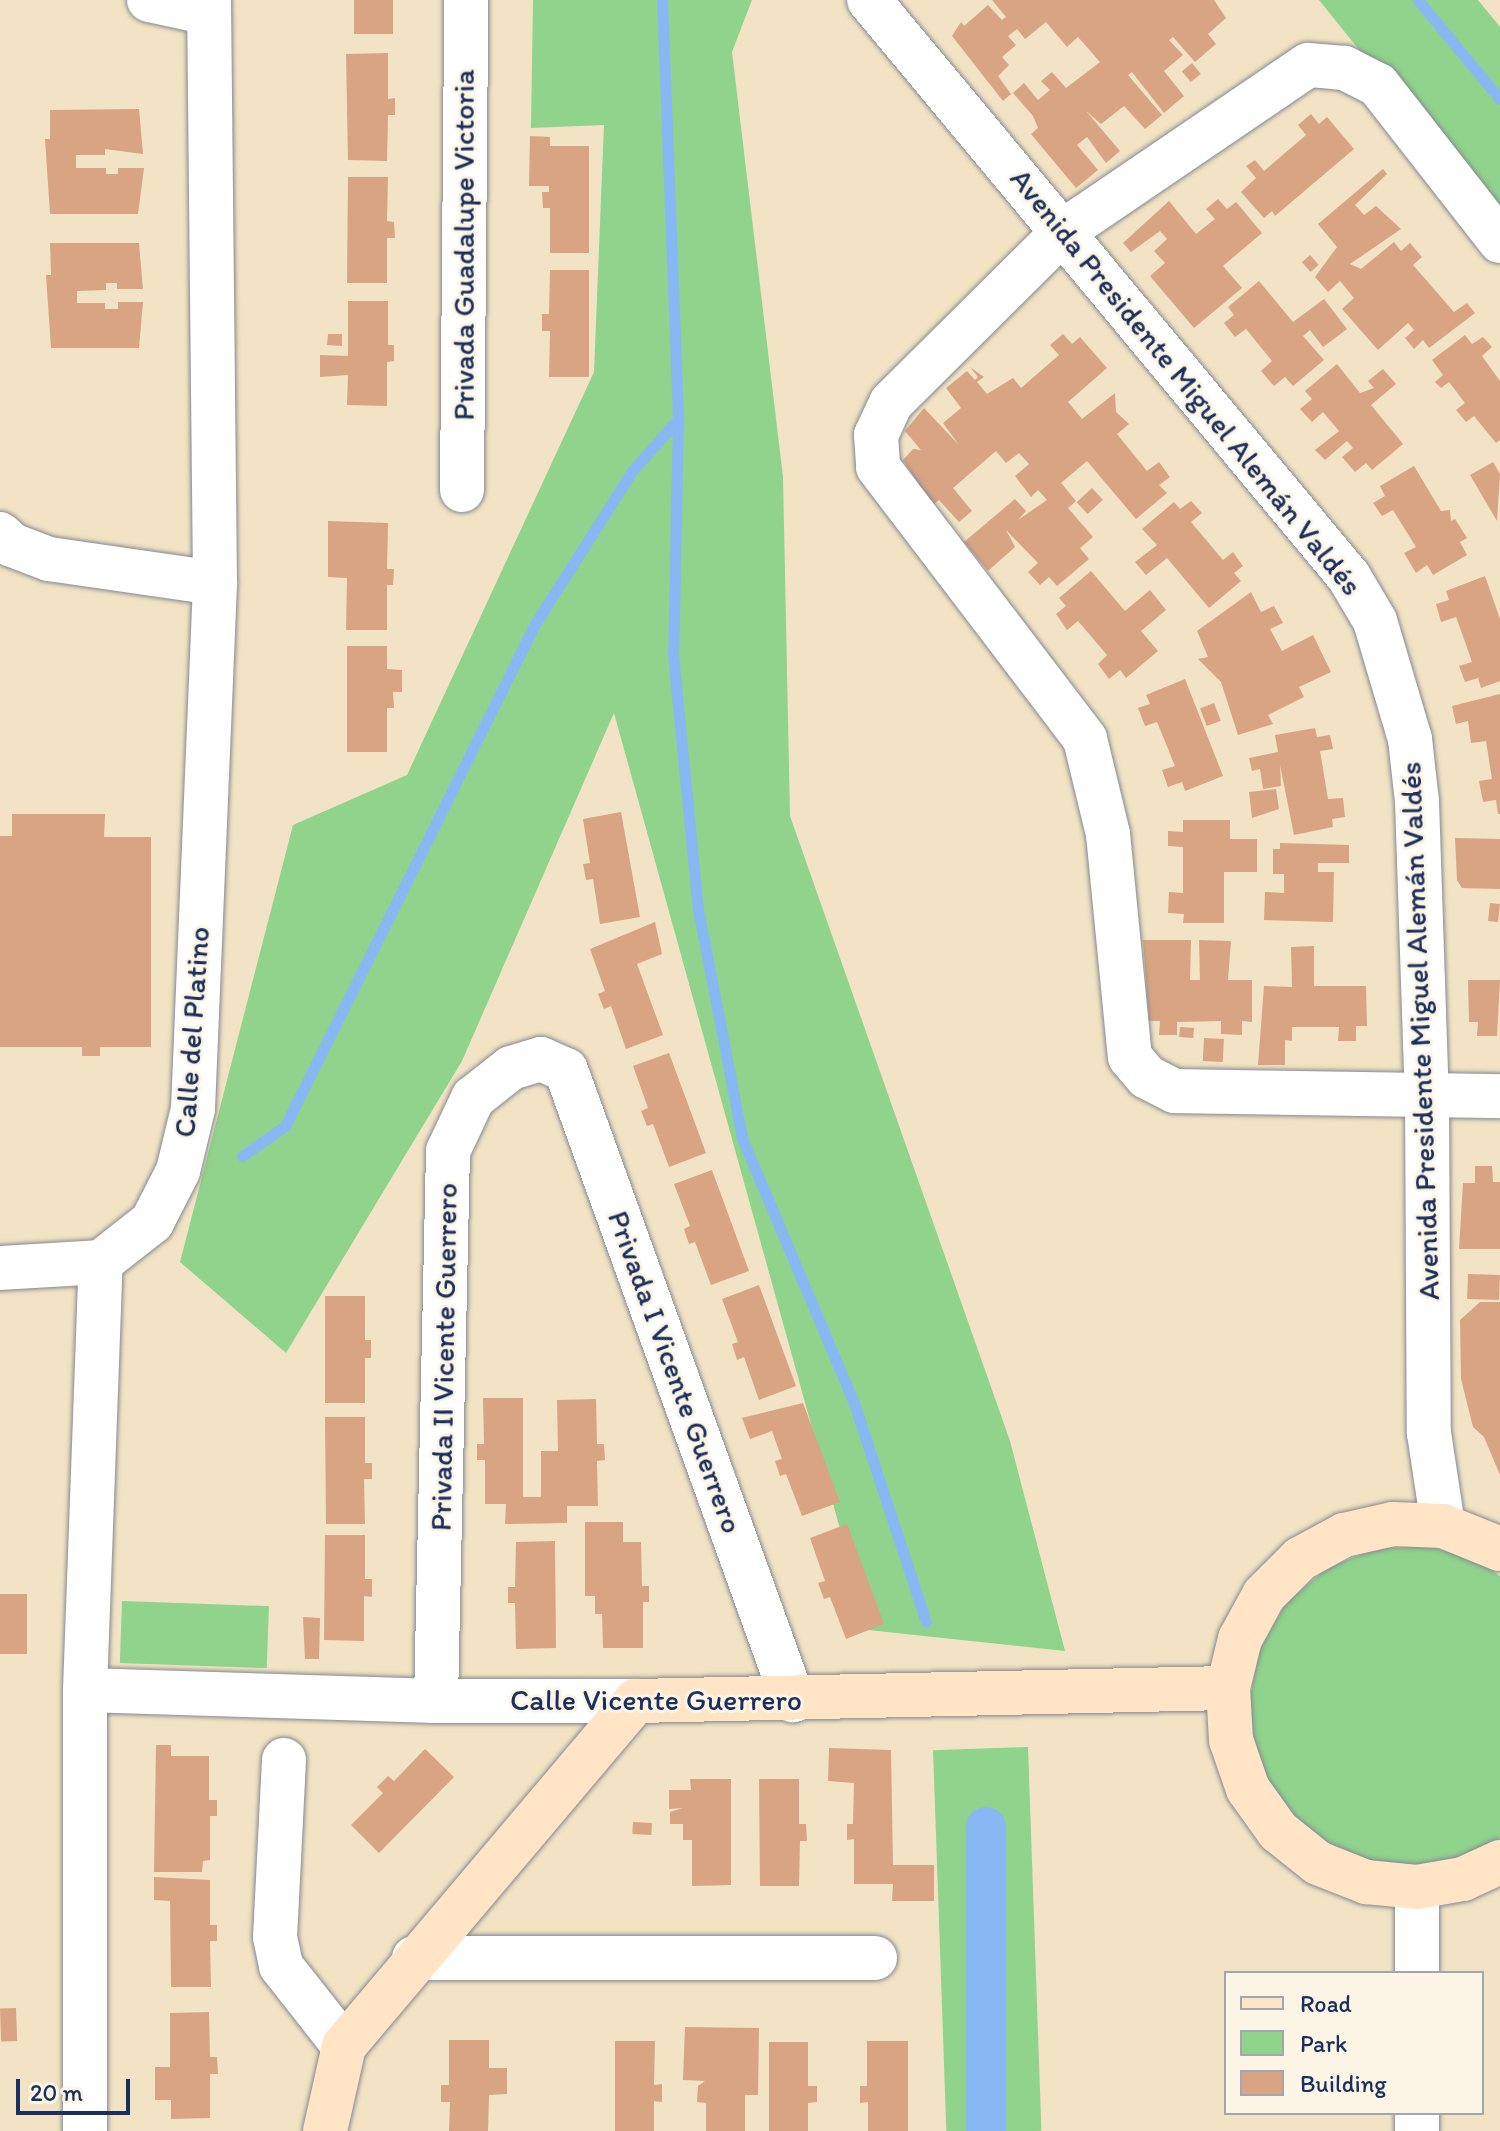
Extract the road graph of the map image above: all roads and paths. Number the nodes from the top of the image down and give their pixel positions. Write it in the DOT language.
graph roads {
  1 [pos="149,0"];
  2 [pos="466,0"];
  3 [pos="879,3"];
  4 [pos="209,6"];
  5 [pos="1065,230"];
  6 [pos="1500,241"];
  7 [pos="462,490"];
  8 [pos="0,534"];
  9 [pos="215,583"];
  10 [pos="541,1059"];
  11 [pos="1427,1095"];
  12 [pos="1500,1096"];
  13 [pos="101,1262"];
  14 [pos="0,1268"];
  15 [pos="1443,1526"];
  16 [pos="1500,1549"];
  17 [pos="1228,1688"];
  18 [pos="85,1690"];
  19 [pos="793,1700"];
  20 [pos="436,1701"];
  21 [pos="636,1701"];
  22 [pos="284,1760"];
  23 [pos="1500,1862"];
  24 [pos="1417,1887"];
  25 [pos="414,1958"];
  26 [pos="875,1958"];
  27 [pos="1417,1971"];
  28 [pos="344,2046"];
  29 [pos="85,2131"];
  30 [pos="325,2131"];
  1 -- 4 [label="street"];
  2 -- 7 [label="street, Privada Guadalupe Victoria"];
  3 -- 5 [label="street, Avenida Presidente Miguel Alemán Valdés"];
  4 -- 9 [label="street, Calle del Platino"];
  5 -- 6 [label="street"];
  5 -- 11 [label="street, Avenida Presidente Miguel Alemán Valdés"];
  5 -- 11 [label="street"];
  8 -- 9 [label="street"];
  9 -- 13 [label="street, Calle del Platino"];
  10 -- 19 [label="street, Privada I Vicente Guerrero"];
  10 -- 20 [label="street, Privada II Vicente Guerrero"];
  11 -- 12 [label="street"];
  11 -- 15 [label="street, Avenida Presidente Miguel Alemán Valdés"];
  13 -- 14 [label="street"];
  13 -- 18 [label="street"];
  15 -- 16 [label="street"];
  15 -- 17 [label="street"];
  17 -- 19 [label="street, Calle Vicente Guerrero"];
  17 -- 24 [label="street"];
  18 -- 20 [label="street, Calle Vicente Guerrero"];
  18 -- 29 [label="street"];
  19 -- 21 [label="street, Calle Vicente Guerrero"];
  20 -- 21 [label="street, Calle Vicente Guerrero"];
  21 -- 25 [label="street"];
  22 -- 28 [label="street"];
  23 -- 24 [label="street"];
  24 -- 27 [label="street"];
  25 -- 26 [label="street"];
  25 -- 28 [label="street"];
  28 -- 30 [label="street"];
}
